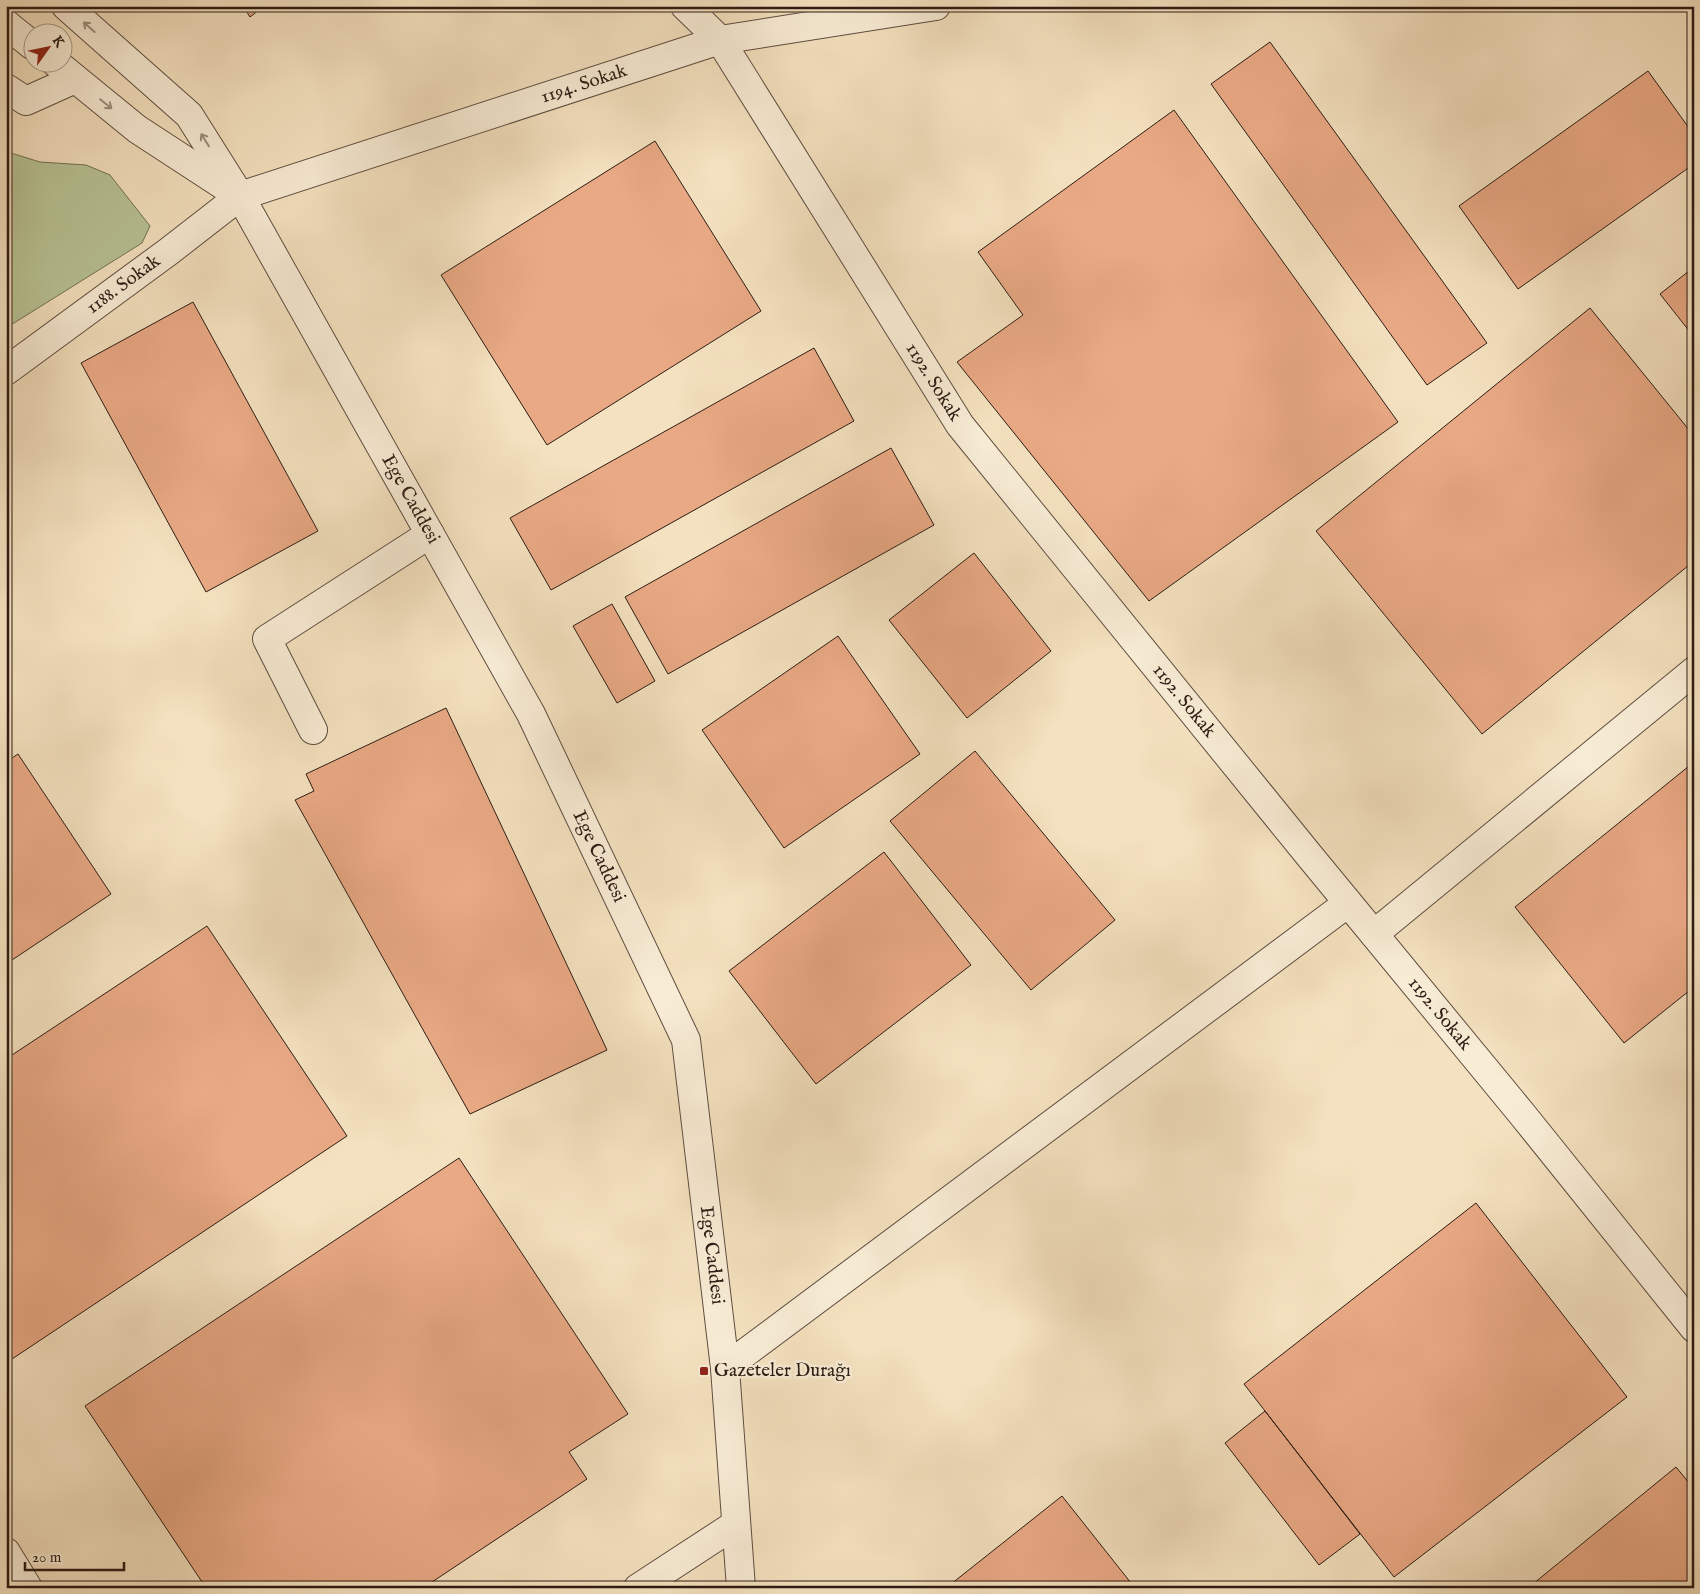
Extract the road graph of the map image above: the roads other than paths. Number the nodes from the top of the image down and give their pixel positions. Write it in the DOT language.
graph roads {
  1 [pos="66,6"];
  2 [pos="685,6"];
  3 [pos="936,6"];
  4 [pos="6,24"];
  5 [pos="22,37"];
  6 [pos="720,40"];
  7 [pos="64,72"];
  8 [pos="66,72"];
  9 [pos="6,88"];
  10 [pos="240,196"];
  11 [pos="6,371"];
  12 [pos="430,534"];
  13 [pos="1694,671"];
  14 [pos="313,730"];
  15 [pos="1348,903"];
  16 [pos="1374,934"];
  17 [pos="1694,1328"];
  18 [pos="725,1368"];
  19 [pos="736,1524"];
  20 [pos="6,1552"];
  21 [pos="28,1588"];
  22 [pos="638,1588"];
  23 [pos="741,1588"];
  10 -- 1 [label="street, Ege Caddesi, one-way"];
  2 -- 6 [label="street, 1192. Sokak"];
  3 -- 6 [label="street, 1194. Sokak"];
  4 -- 5 [label="street"];
  6 -- 10 [label="street, 1194. Sokak"];
  6 -- 15 [label="street, 1192. Sokak"];
  7 -- 9 [label="street"];
  8 -- 10 [label="street, one-way"];
  10 -- 11 [label="street, 1188. Sokak"];
  10 -- 12 [label="street, Ege Caddesi"];
  12 -- 14 [label="street"];
  12 -- 18 [label="street, Ege Caddesi"];
  13 -- 16 [label="street"];
  15 -- 16 [label="street, 1192. Sokak"];
  15 -- 18 [label="street"];
  16 -- 17 [label="street, 1192. Sokak"];
  18 -- 19 [label="street, Ege Caddesi"];
  19 -- 22 [label="street"];
  19 -- 23 [label="street, Ege Caddesi"];
  20 -- 21 [label="street"];
}
